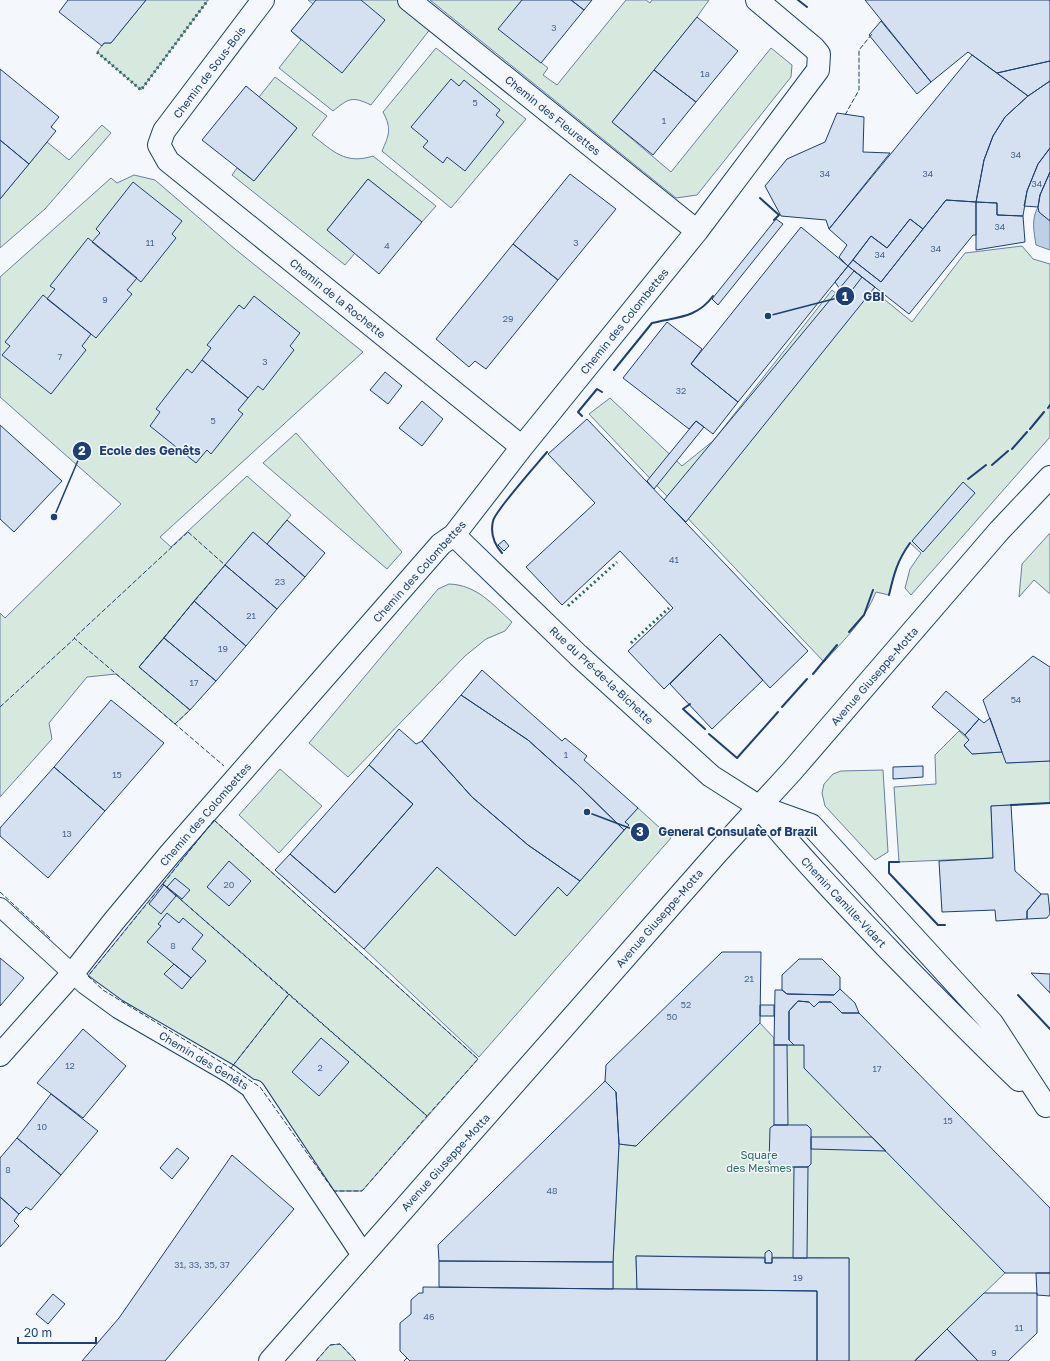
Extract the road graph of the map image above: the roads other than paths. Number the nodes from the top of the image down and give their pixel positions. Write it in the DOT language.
graph roads {
  1 [pos="263,0"];
  2 [pos="409,0"];
  3 [pos="757,0"];
  4 [pos="159,145"];
  5 [pos="697,231"];
  6 [pos="522,447"];
  7 [pos="1050,477"];
  8 [pos="454,535"];
  9 [pos="758,806"];
  10 [pos="0,907"];
  11 [pos="73,973"];
  12 [pos="0,1055"];
  13 [pos="254,1091"];
  14 [pos="1048,1108"];
  15 [pos="363,1256"];
  16 [pos="270,1361"];
  1 -- 4 [label="street, Chemin de Sous-Bois"];
  2 -- 5 [label="street, Chemin des Fleurettes"];
  3 -- 5 [label="street, Chemin des Colombettes"];
  4 -- 6 [label="street, Chemin de la Rochette"];
  5 -- 6 [label="street, Chemin des Colombettes"];
  6 -- 8 [label="street, Chemin des Colombettes"];
  7 -- 9 [label="street, Avenue Giuseppe-Motta"];
  8 -- 9 [label="street, Rue du Pré-de-la-Bichette"];
  8 -- 11 [label="street, Chemin des Colombettes"];
  9 -- 14 [label="street, Chemin Camille-Vidart"];
  9 -- 14 [label="street, Chemin Camille-Vidart"];
  9 -- 15 [label="street, Avenue Giuseppe-Motta"];
  10 -- 11 [label="street, Chemin des Genêts"];
  11 -- 12 [label="street, Chemin des Colombettes"];
  11 -- 13 [label="street, Chemin des Genêts"];
  13 -- 15 [label="street, Chemin des Genêts"];
  15 -- 16 [label="street, Avenue Giuseppe-Motta"];
}
